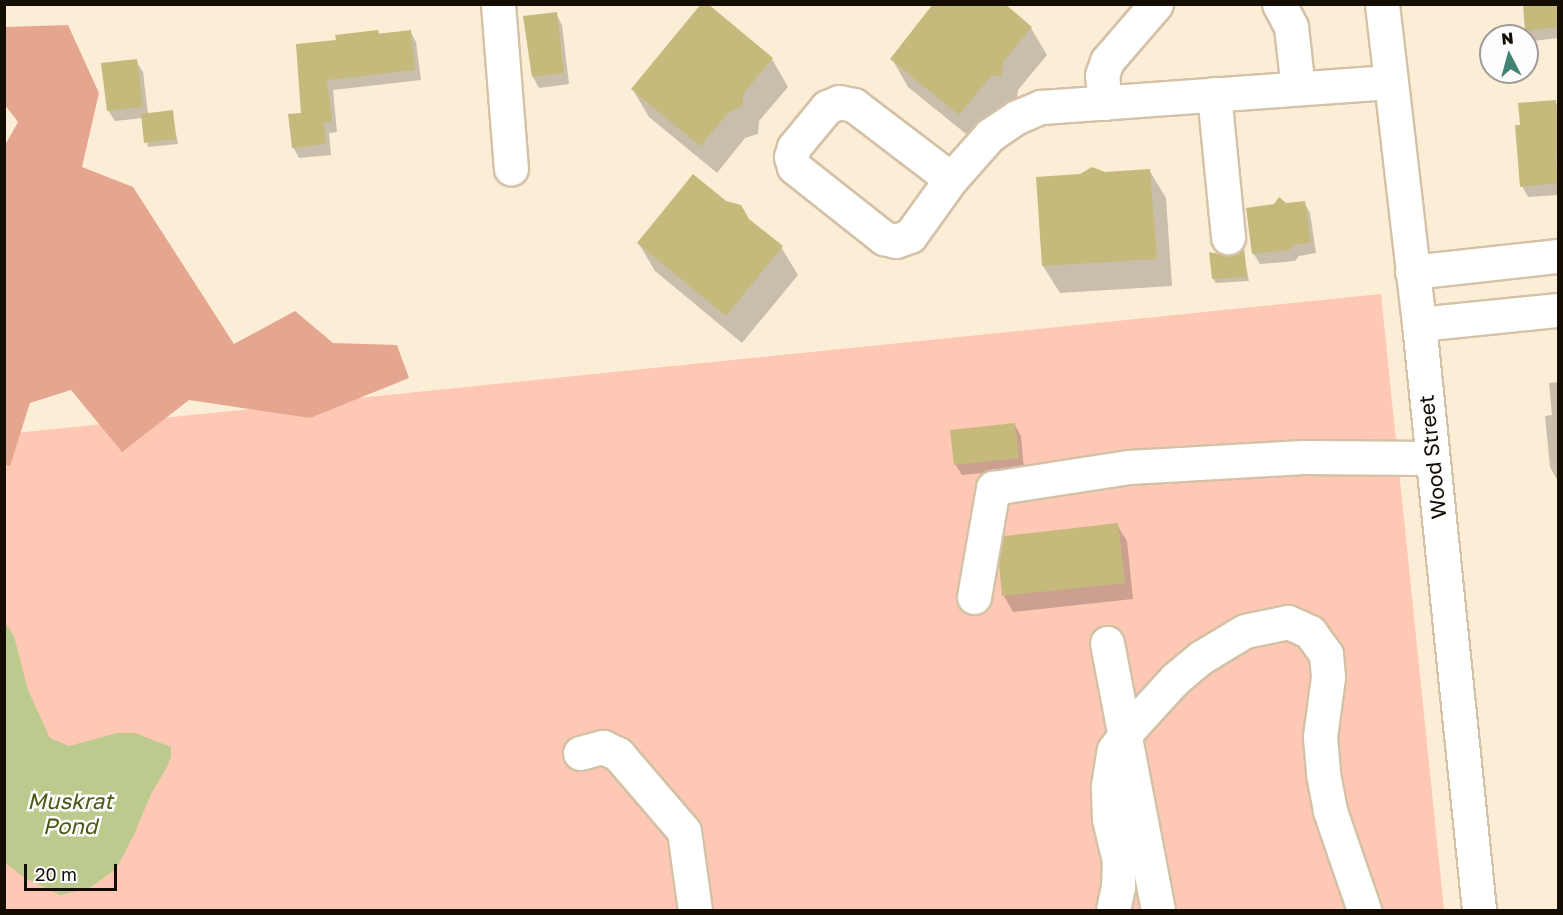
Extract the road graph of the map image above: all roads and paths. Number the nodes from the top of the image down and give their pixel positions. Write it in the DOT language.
graph roads {
  1 [pos="498,4"];
  2 [pos="1156,4"];
  3 [pos="1279,4"];
  4 [pos="1382,4"];
  5 [pos="1390,82"];
  6 [pos="1298,88"];
  7 [pos="1214,94"];
  8 [pos="1104,103"];
  9 [pos="511,168"];
  10 [pos="951,179"];
  11 [pos="1228,237"];
  12 [pos="1558,255"];
  13 [pos="1412,272"];
  14 [pos="1558,309"];
  15 [pos="1419,324"];
  16 [pos="1431,458"];
  17 [pos="974,597"];
  18 [pos="1107,643"];
  19 [pos="1125,735"];
  20 [pos="580,753"];
  21 [pos="695,910"];
  22 [pos="1113,910"];
  23 [pos="1158,910"];
  24 [pos="1364,910"];
  25 [pos="1479,910"];
  1 -- 9 [label="street"];
  2 -- 8 [label="street"];
  3 -- 6 [label="street"];
  4 -- 5 [label="street, Wood Street"];
  5 -- 6 [label="street"];
  5 -- 13 [label="street, Wood Street"];
  6 -- 7 [label="street"];
  7 -- 8 [label="street"];
  7 -- 11 [label="street"];
  8 -- 10 [label="street"];
  10 -- 10 [label="street"];
  12 -- 13 [label="street"];
  13 -- 15 [label="street, Wood Street"];
  14 -- 15 [label="street"];
  15 -- 16 [label="street, Wood Street"];
  16 -- 17 [label="street"];
  16 -- 25 [label="street, Wood Street"];
  18 -- 19 [label="street"];
  19 -- 22 [label="street"];
  19 -- 23 [label="street"];
  19 -- 24 [label="street"];
  20 -- 21 [label="street"];
}
